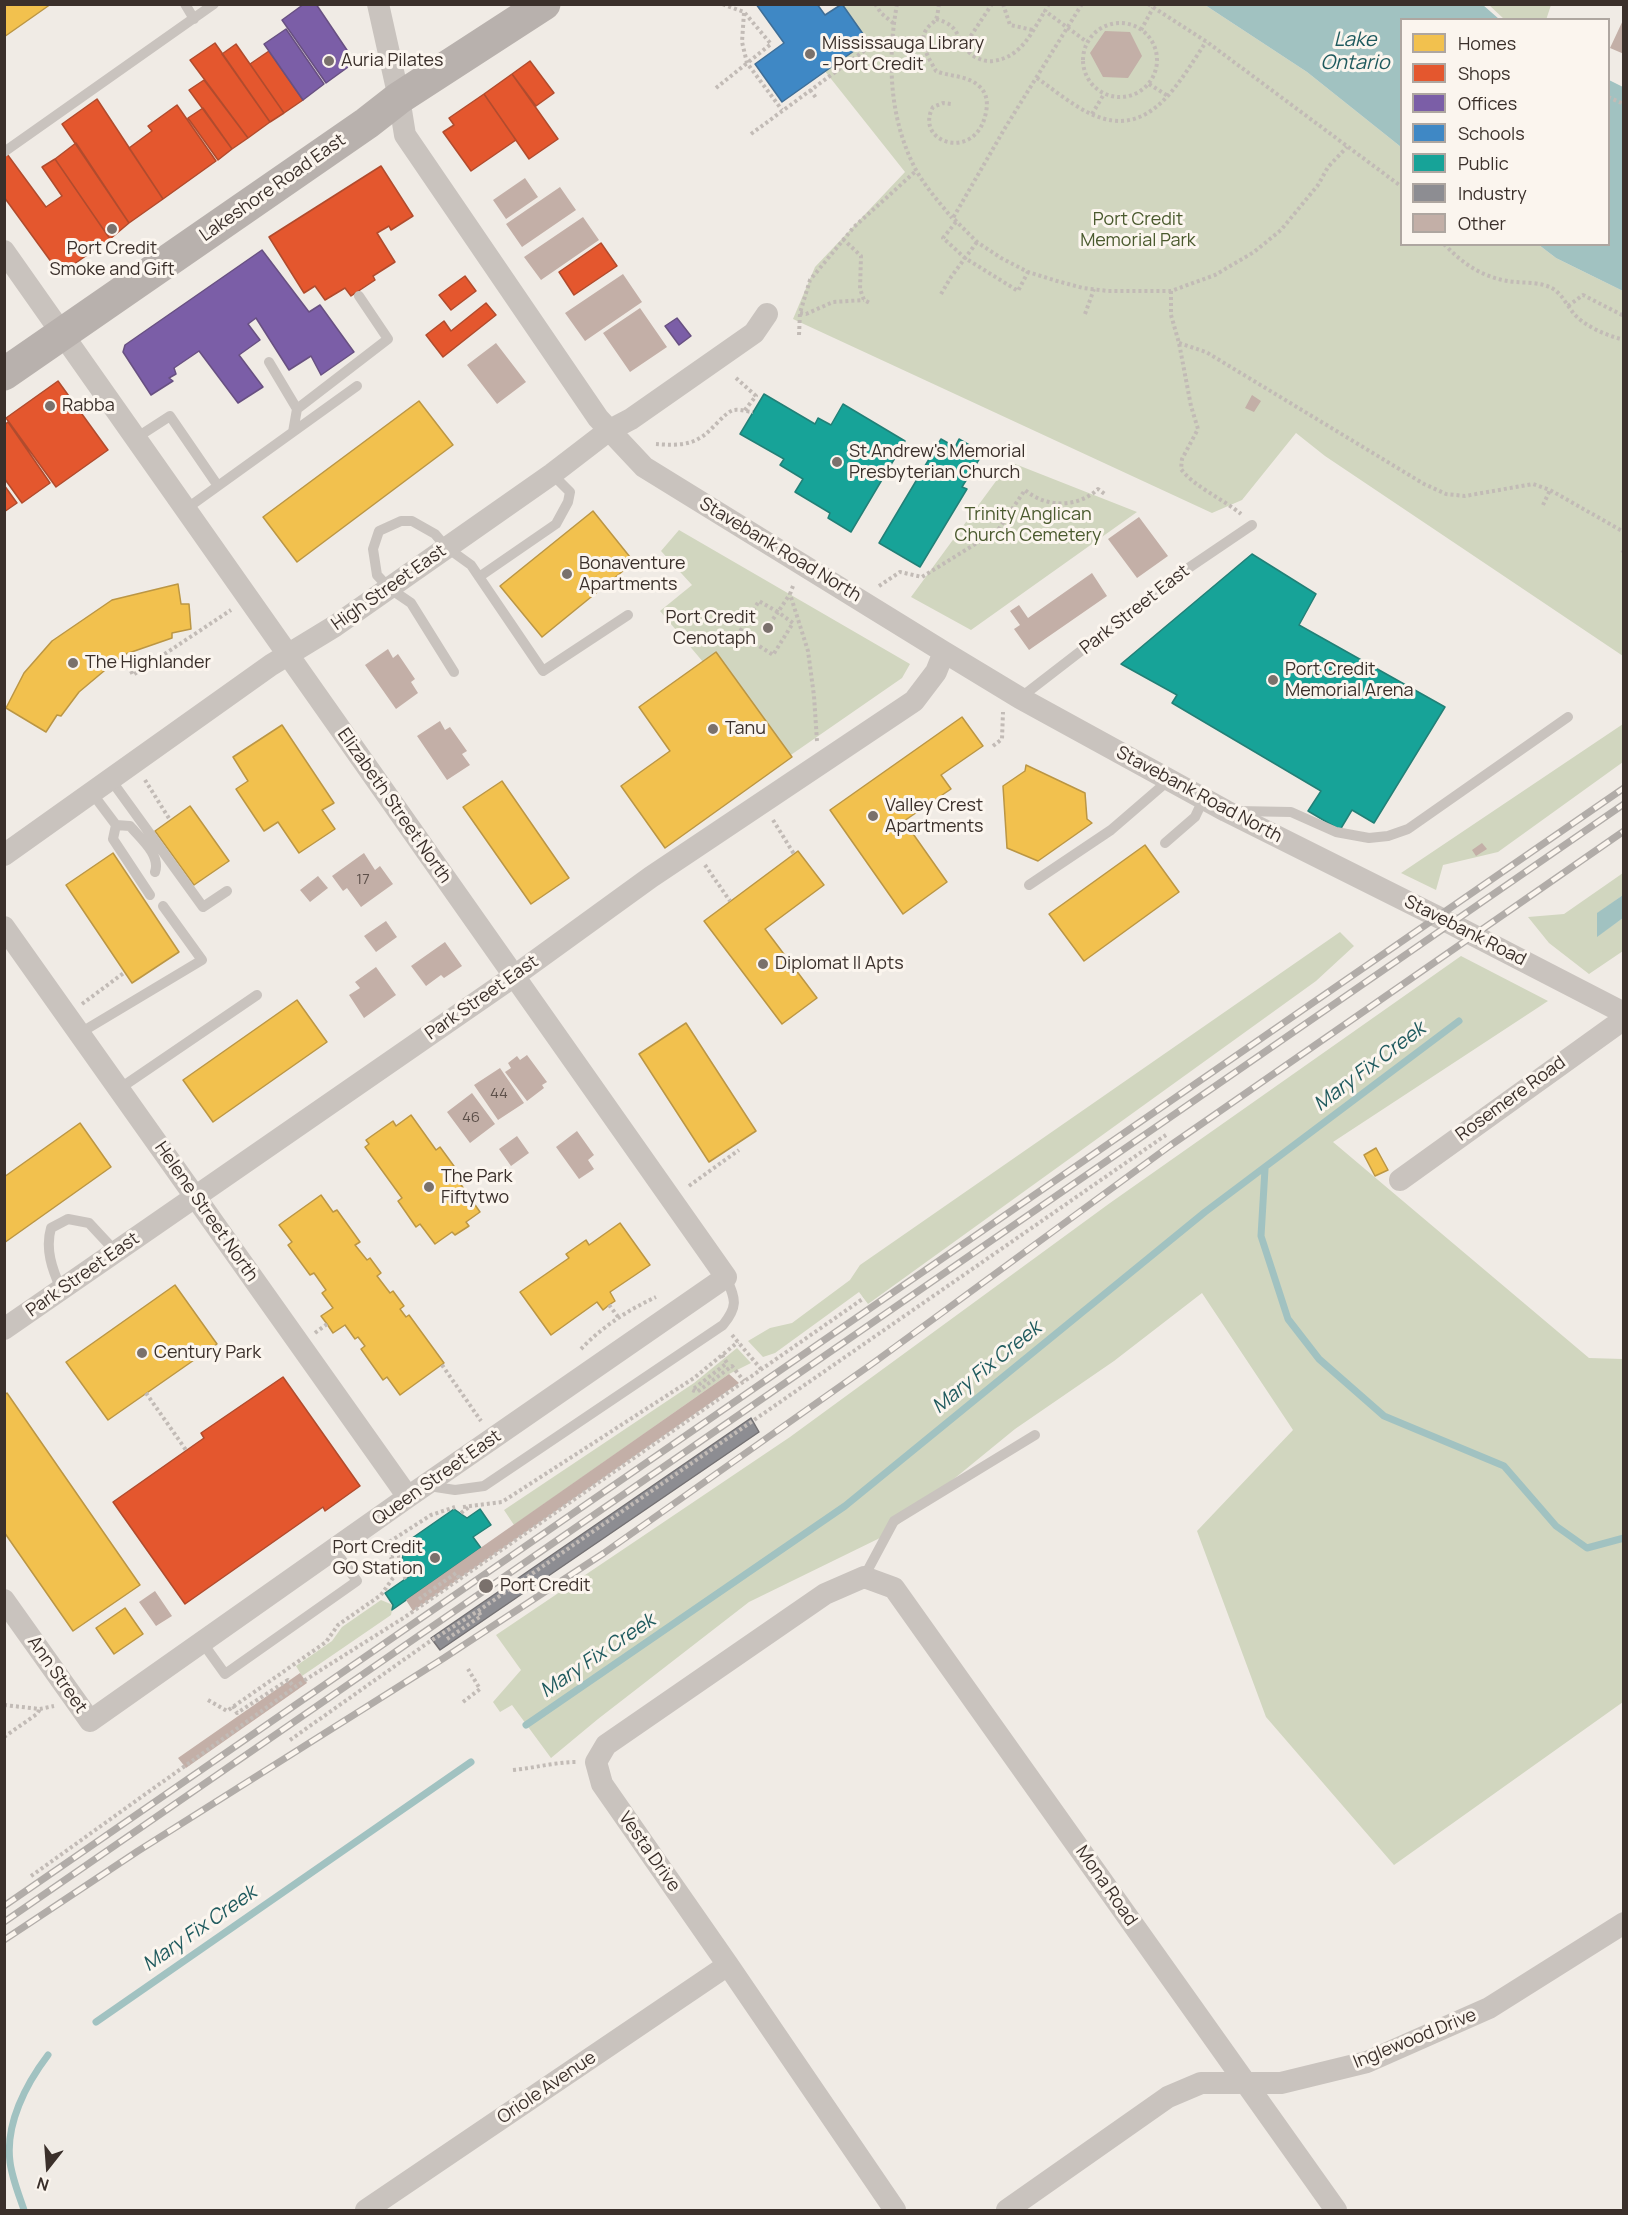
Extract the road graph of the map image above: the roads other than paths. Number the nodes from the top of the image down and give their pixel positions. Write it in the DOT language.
graph roads {
  1 [pos="185,4"];
  2 [pos="214,4"];
  3 [pos="378,4"];
  4 [pos="544,4"];
  5 [pos="194,19"];
  6 [pos="399,98"];
  7 [pos="4,152"];
  8 [pos="4,251"];
  9 [pos="359,296"];
  10 [pos="767,314"];
  11 [pos="63,333"];
  12 [pos="269,362"];
  13 [pos="4,374"];
  14 [pos="357,386"];
  15 [pos="297,409"];
  16 [pos="608,431"];
  17 [pos="293,432"];
  18 [pos="136,438"];
  19 [pos="552,474"];
  20 [pos="218,486"];
  21 [pos="186,509"];
  22 [pos="1251,526"];
  23 [pos="446,548"];
  24 [pos="479,577"];
  25 [pos="389,588"];
  26 [pos="628,615"];
  27 [pos="944,652"];
  28 [pos="289,655"];
  29 [pos="454,672"];
  30 [pos="1012,704"];
  31 [pos="1568,717"];
  32 [pos="111,780"];
  33 [pos="1169,780"];
  34 [pos="92,793"];
  35 [pos="1204,798"];
  36 [pos="1226,811"];
  37 [pos="116,825"];
  38 [pos="1165,843"];
  39 [pos="1306,851"];
  40 [pos="4,855"];
  41 [pos="155,872"];
  42 [pos="1029,885"];
  43 [pos="227,891"];
  44 [pos="150,895"];
  45 [pos="163,906"];
  46 [pos="4,927"];
  47 [pos="513,977"];
  48 [pos="257,995"];
  49 [pos="1623,1013"];
  50 [pos="1623,1019"];
  51 [pos="80,1033"];
  52 [pos="119,1089"];
  53 [pos="1400,1180"];
  54 [pos="196,1198"];
  55 [pos="116,1252"];
  56 [pos="726,1277"];
  57 [pos="61,1289"];
  58 [pos="4,1329"];
  59 [pos="1035,1435"];
  60 [pos="417,1491"];
  61 [pos="334,1549"];
  62 [pos="864,1577"];
  63 [pos="4,1600"];
  64 [pos="202,1642"];
  65 [pos="90,1721"];
  66 [pos="1623,1923"];
  67 [pos="728,1965"];
  68 [pos="1245,2081"];
  69 [pos="366,2211"];
  70 [pos="895,2211"];
  71 [pos="1007,2211"];
  72 [pos="1336,2211"];
  1 -- 5 [label="lane"];
  2 -- 5 [label="lane"];
  3 -- 6 [label="street, Stavebank Road North"];
  4 -- 6 [label="main road, Lakeshore Road East"];
  5 -- 7 [label="lane"];
  6 -- 11 [label="main road, Lakeshore Road East"];
  6 -- 16 [label="street, Stavebank Road North"];
  8 -- 11 [label="street, Elizabeth Street North"];
  9 -- 15 [label="lane"];
  10 -- 16 [label="street, High Street East"];
  11 -- 13 [label="main road, Lakeshore Road East"];
  11 -- 18 [label="street, Elizabeth Street North"];
  12 -- 15 [label="lane"];
  14 -- 17 [label="lane"];
  15 -- 17 [label="lane"];
  16 -- 19 [label="street, High Street East"];
  16 -- 27 [label="street, Stavebank Road North"];
  17 -- 20 [label="lane"];
  18 -- 20 [label="lane"];
  18 -- 21 [label="street, Elizabeth Street North"];
  19 -- 23 [label="street, High Street East"];
  19 -- 24 [label="lane"];
  20 -- 21 [label="lane"];
  21 -- 28 [label="street, Elizabeth Street North"];
  22 -- 30 [label="lane, Park Street East"];
  23 -- 24 [label="lane"];
  23 -- 25 [label="street, High Street East"];
  23 -- 25 [label="lane"];
  24 -- 26 [label="lane"];
  25 -- 28 [label="street, High Street East"];
  25 -- 29 [label="lane"];
  27 -- 30 [label="street, Stavebank Road North"];
  27 -- 47 [label="street, Park Street East"];
  28 -- 32 [label="street, High Street East"];
  28 -- 47 [label="street, Elizabeth Street North"];
  30 -- 33 [label="street, Stavebank Road North"];
  31 -- 36 [label="lane"];
  32 -- 34 [label="street, High Street East"];
  32 -- 43 [label="lane"];
  33 -- 35 [label="street, Stavebank Road North"];
  33 -- 42 [label="lane"];
  34 -- 37 [label="lane"];
  34 -- 40 [label="street, High Street East"];
  35 -- 36 [label="street, Stavebank Road North"];
  35 -- 38 [label="lane"];
  36 -- 39 [label="street, Stavebank Road North"];
  37 -- 41 [label="lane"];
  37 -- 44 [label="lane"];
  39 -- 49 [label="street, Stavebank Road"];
  45 -- 51 [label="lane"];
  46 -- 51 [label="street, Helene Street North"];
  47 -- 54 [label="street, Park Street East"];
  47 -- 56 [label="street, Elizabeth Street North"];
  48 -- 52 [label="lane"];
  50 -- 53 [label="street, Rosemere Road"];
  51 -- 52 [label="street, Helene Street North"];
  52 -- 54 [label="street, Helene Street North"];
  54 -- 55 [label="street, Park Street East"];
  54 -- 60 [label="street, Helene Street North"];
  55 -- 57 [label="street, Park Street East"];
  55 -- 57 [label="lane"];
  56 -- 60 [label="street, Queen Street East"];
  56 -- 60 [label="lane"];
  57 -- 58 [label="street, Park Street East"];
  59 -- 62 [label="lane"];
  60 -- 61 [label="street, Queen Street East"];
  61 -- 64 [label="street, Queen Street East"];
  61 -- 64 [label="lane"];
  62 -- 67 [label="street, Vesta Drive"];
  62 -- 68 [label="street, Mona Road"];
  63 -- 65 [label="street, Ann Street"];
  64 -- 65 [label="street, Queen Street East"];
  66 -- 68 [label="street, Inglewood Drive"];
  67 -- 69 [label="street, Oriole Avenue"];
  67 -- 70 [label="street, Vesta Drive"];
  68 -- 71 [label="street, Inglewood Drive"];
  68 -- 72 [label="street, Mona Road"];
}
